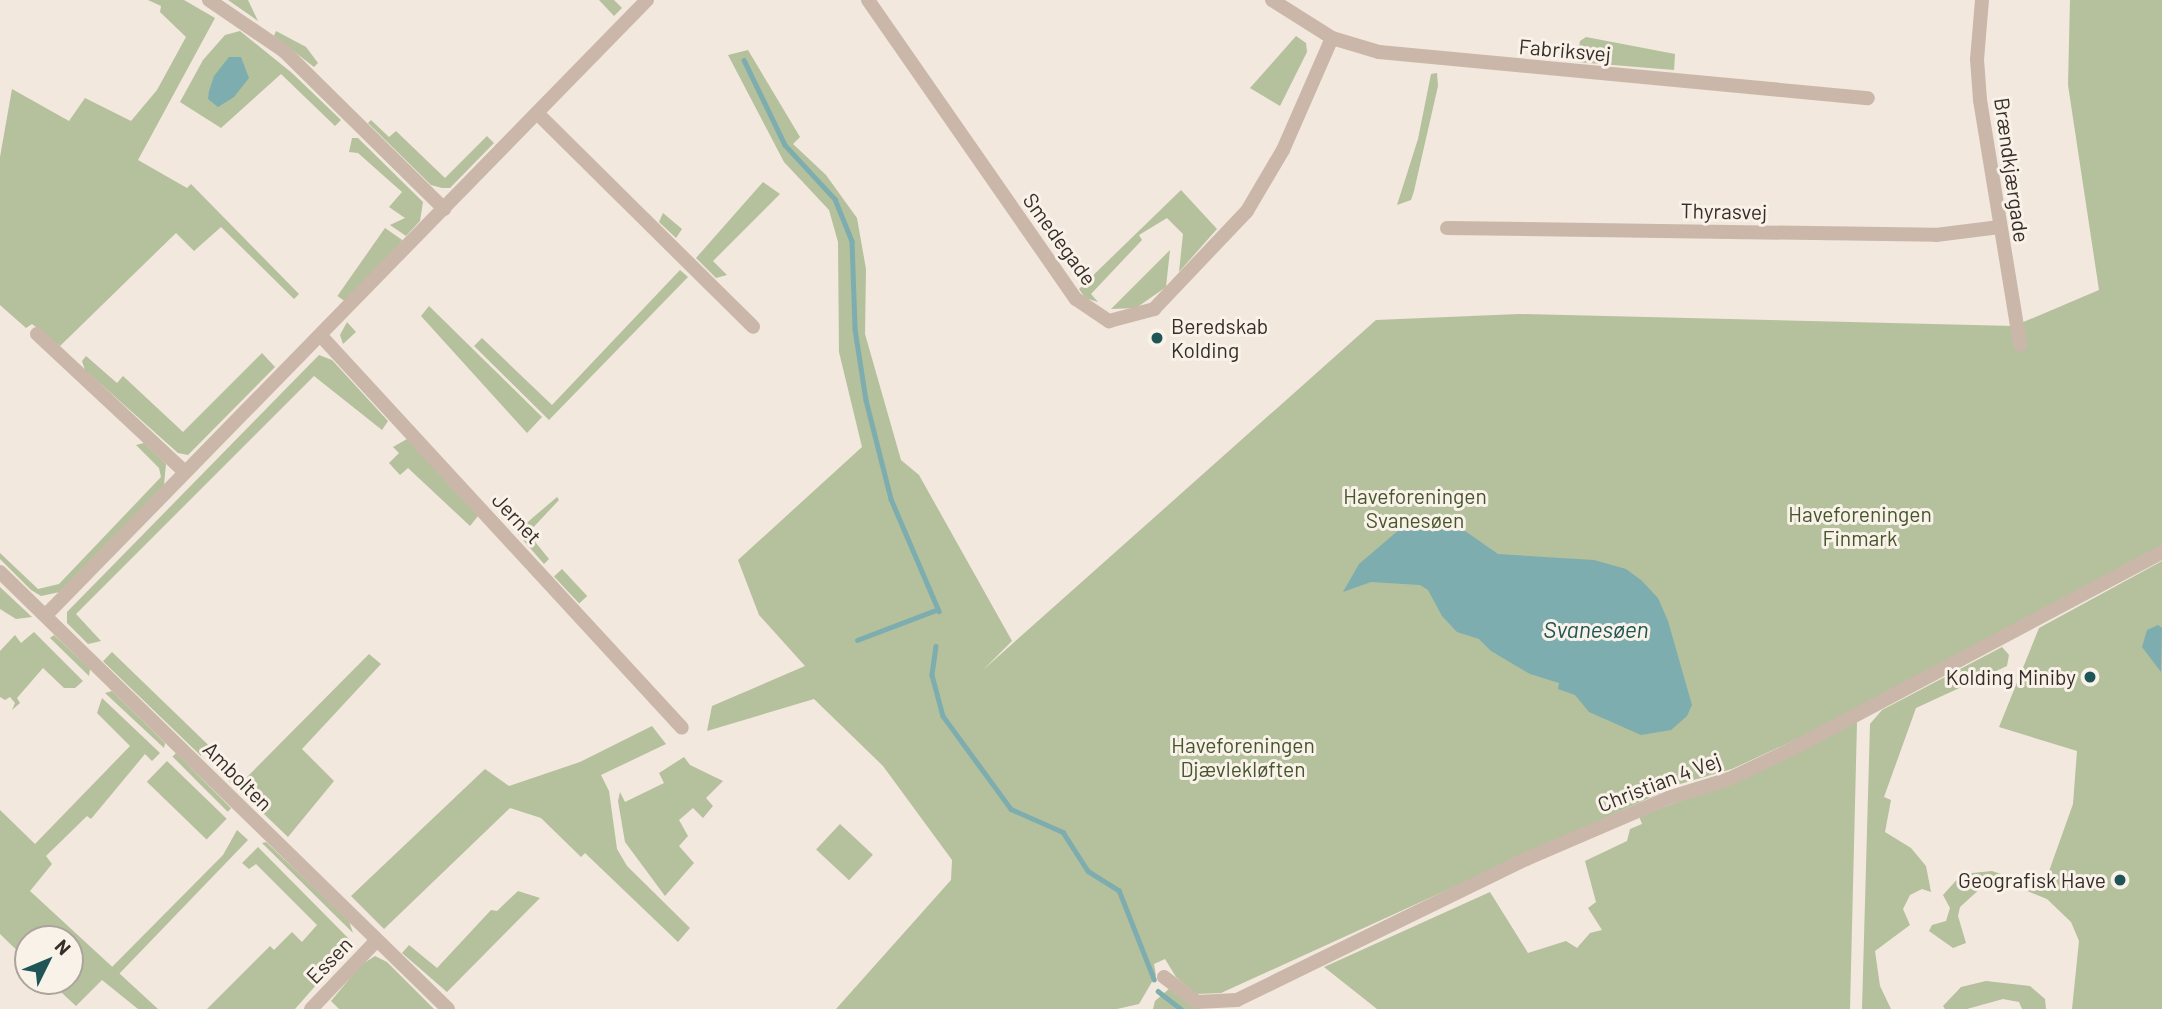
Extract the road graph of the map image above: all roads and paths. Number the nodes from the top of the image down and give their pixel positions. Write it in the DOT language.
graph roads {
  1 [pos="209,0"];
  2 [pos="647,0"];
  3 [pos="868,0"];
  4 [pos="1272,0"];
  5 [pos="1982,0"];
  6 [pos="1332,38"];
  7 [pos="1868,97"];
  8 [pos="537,113"];
  9 [pos="444,209"];
  10 [pos="1999,227"];
  11 [pos="1447,228"];
  12 [pos="753,327"];
  13 [pos="37,334"];
  14 [pos="322,337"];
  15 [pos="2020,345"];
  16 [pos="185,472"];
  17 [pos="2162,552"];
  18 [pos="0,572"];
  19 [pos="46,615"];
  20 [pos="682,728"];
  21 [pos="376,941"];
  22 [pos="1164,977"];
  23 [pos="311,1009"];
  24 [pos="448,1009"];
  1 -- 9 [label="street"];
  2 -- 8 [label="street"];
  3 -- 6 [label="street, Smedegade"];
  4 -- 6 [label="street, Fabriksvej"];
  5 -- 10 [label="street, Brændkjærgade"];
  6 -- 7 [label="street, Fabriksvej"];
  8 -- 9 [label="street"];
  8 -- 12 [label="street"];
  9 -- 14 [label="street"];
  10 -- 11 [label="street, Thyrasvej"];
  10 -- 15 [label="street, Brændkjærgade"];
  13 -- 16 [label="street"];
  14 -- 16 [label="street"];
  14 -- 20 [label="street, Jernet"];
  16 -- 19 [label="street"];
  17 -- 22 [label="street, Christian 4 Vej"];
  18 -- 19 [label="street, Ambolten"];
  19 -- 21 [label="street, Ambolten"];
  21 -- 23 [label="street, Essen"];
  21 -- 24 [label="street, Ambolten"];
}
